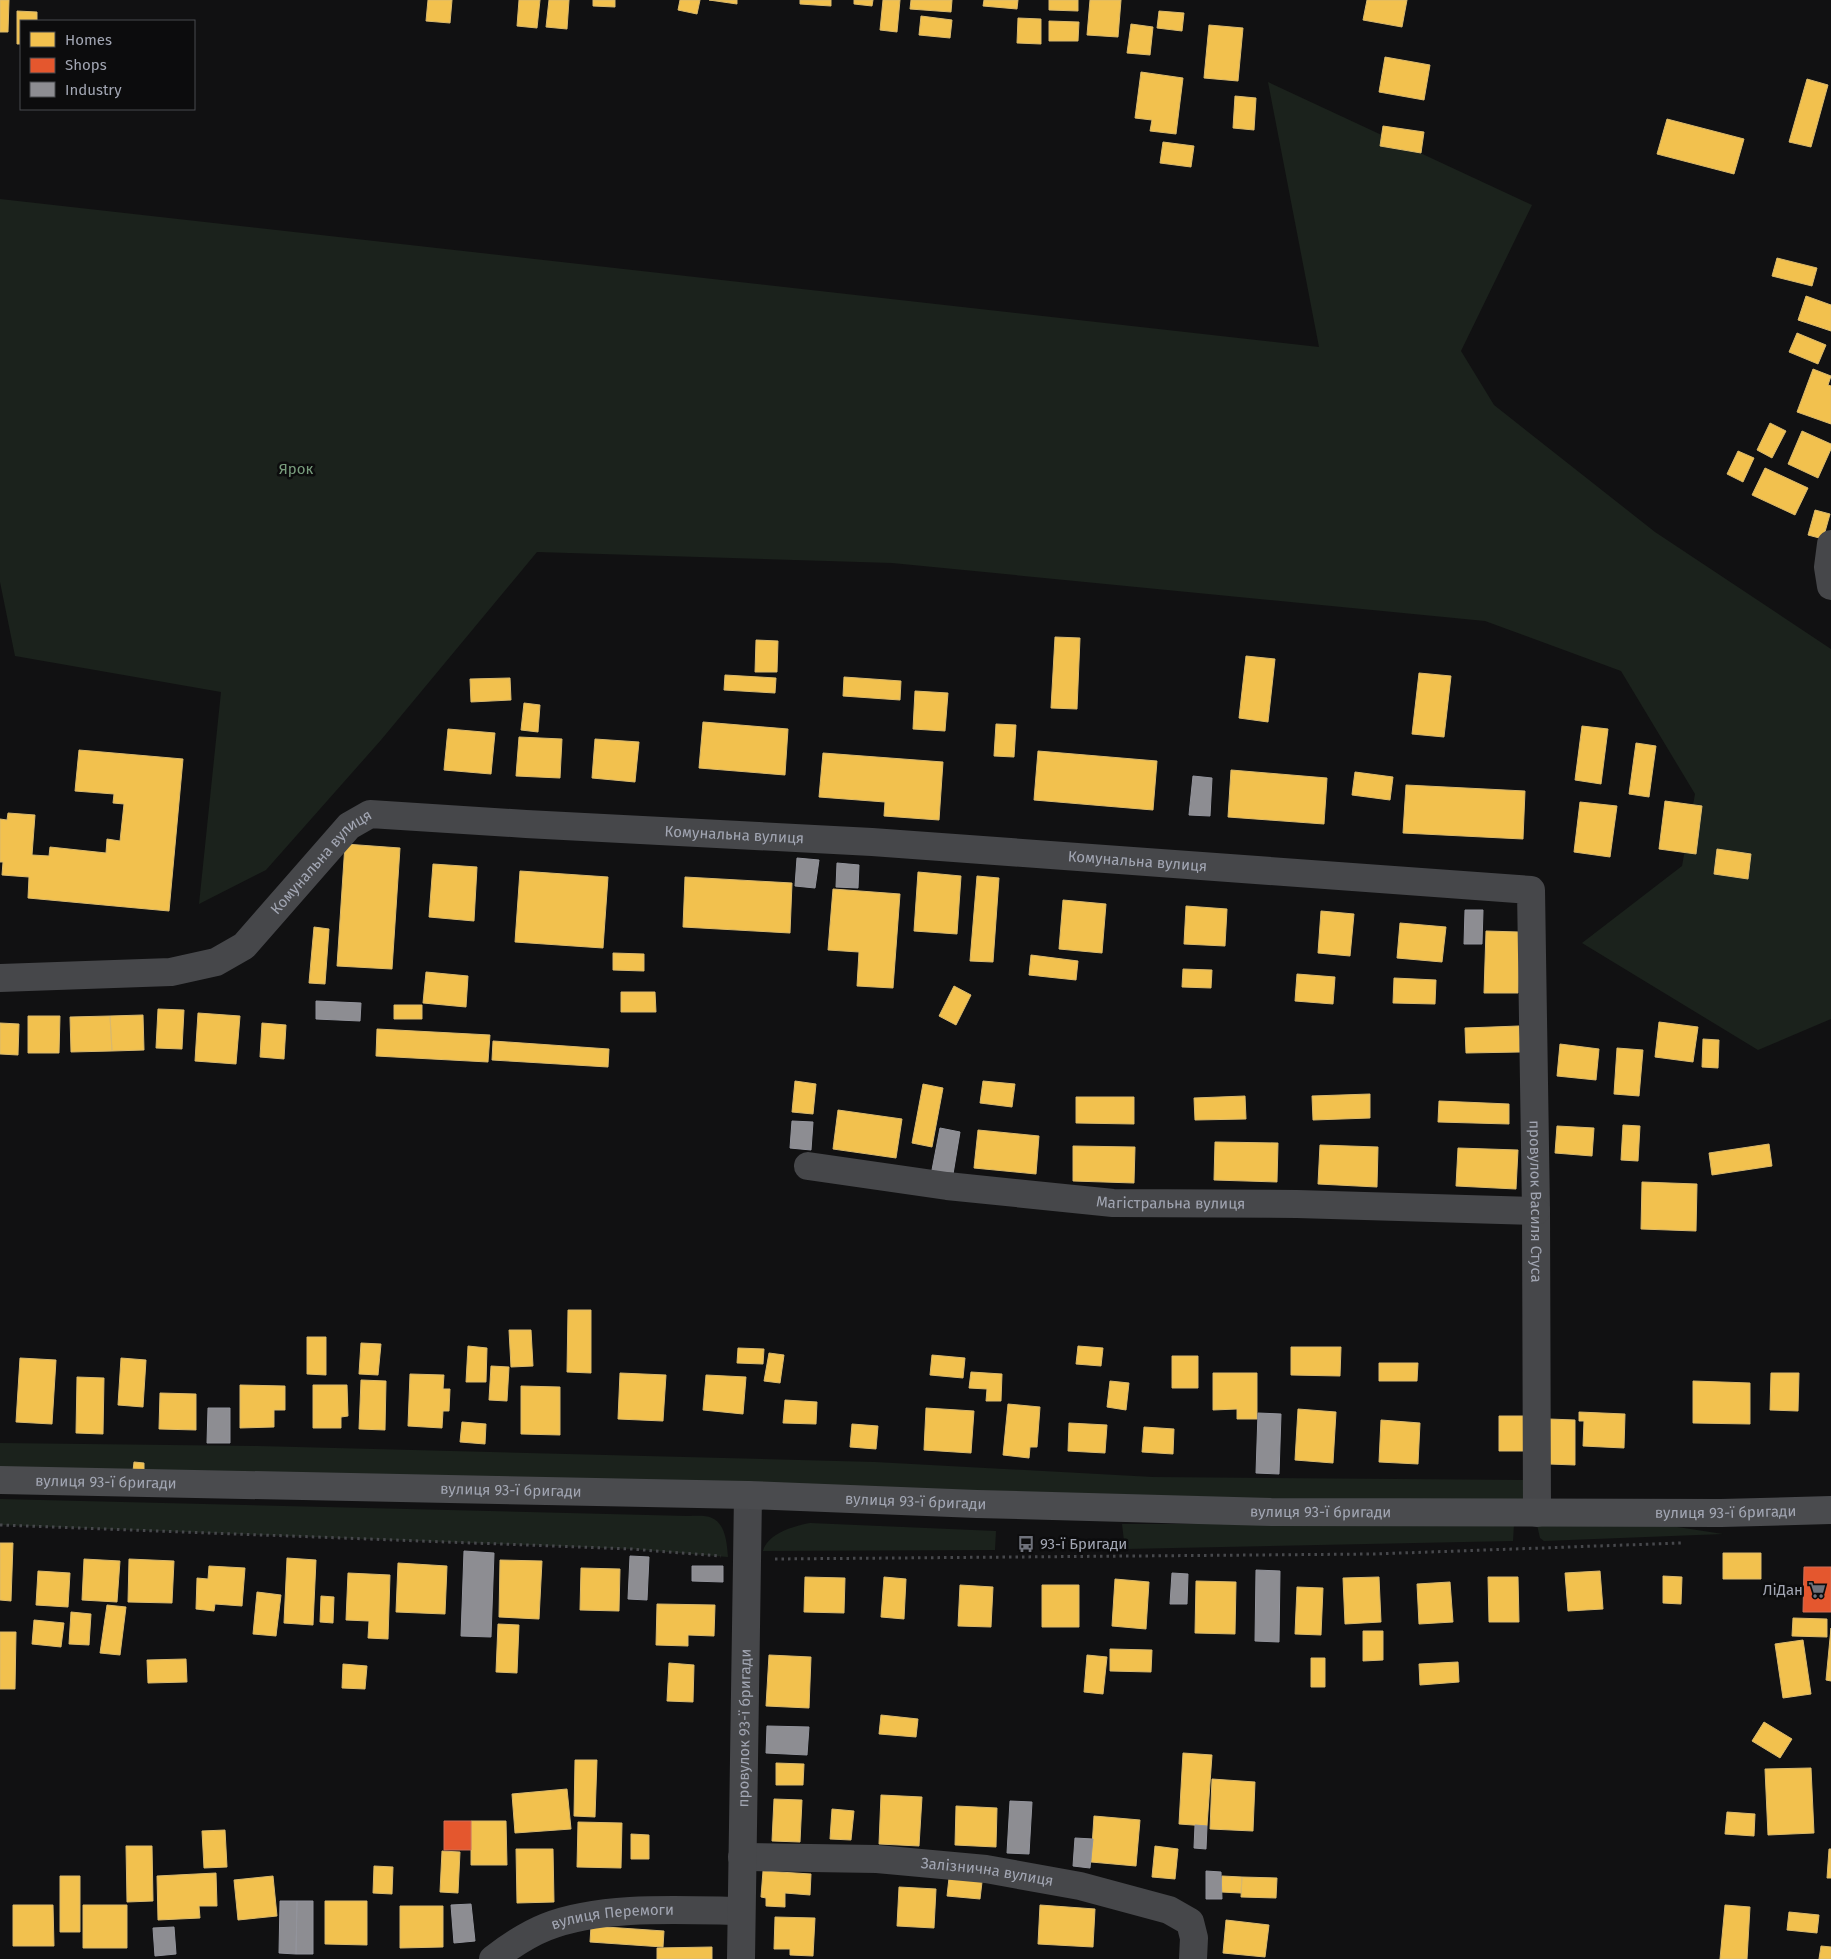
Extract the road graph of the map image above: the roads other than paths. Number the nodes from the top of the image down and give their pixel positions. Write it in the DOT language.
graph roads {
  1 [pos="1531,890"];
  2 [pos="0,978"];
  3 [pos="808,1166"];
  4 [pos="1536,1211"];
  5 [pos="0,1480"];
  6 [pos="748,1495"];
  7 [pos="1831,1510"];
  8 [pos="1537,1512"];
  9 [pos="742,1857"];
  10 [pos="741,1911"];
  11 [pos="494,1959"];
  12 [pos="741,1959"];
  13 [pos="1193,1959"];
  1 -- 2 [label="street, Комунальна вулиця"];
  1 -- 4 [label="street, провулок Василя Стуса"];
  3 -- 4 [label="street, Магістральна вулиця"];
  4 -- 8 [label="street, провулок Василя Стуса"];
  5 -- 6 [label="main road, вулиця 93-ї бригади"];
  6 -- 8 [label="main road, вулиця 93-ї бригади"];
  6 -- 9 [label="street, провулок 93-ї бригади"];
  7 -- 8 [label="main road, вулиця 93-ї бригади"];
  9 -- 10 [label="street, провулок 93-ї бригади"];
  9 -- 13 [label="street, Залізнична вулиця"];
  10 -- 11 [label="street, вулиця Перемоги"];
  10 -- 12 [label="street, провулок 93-ї бригади"];
}
